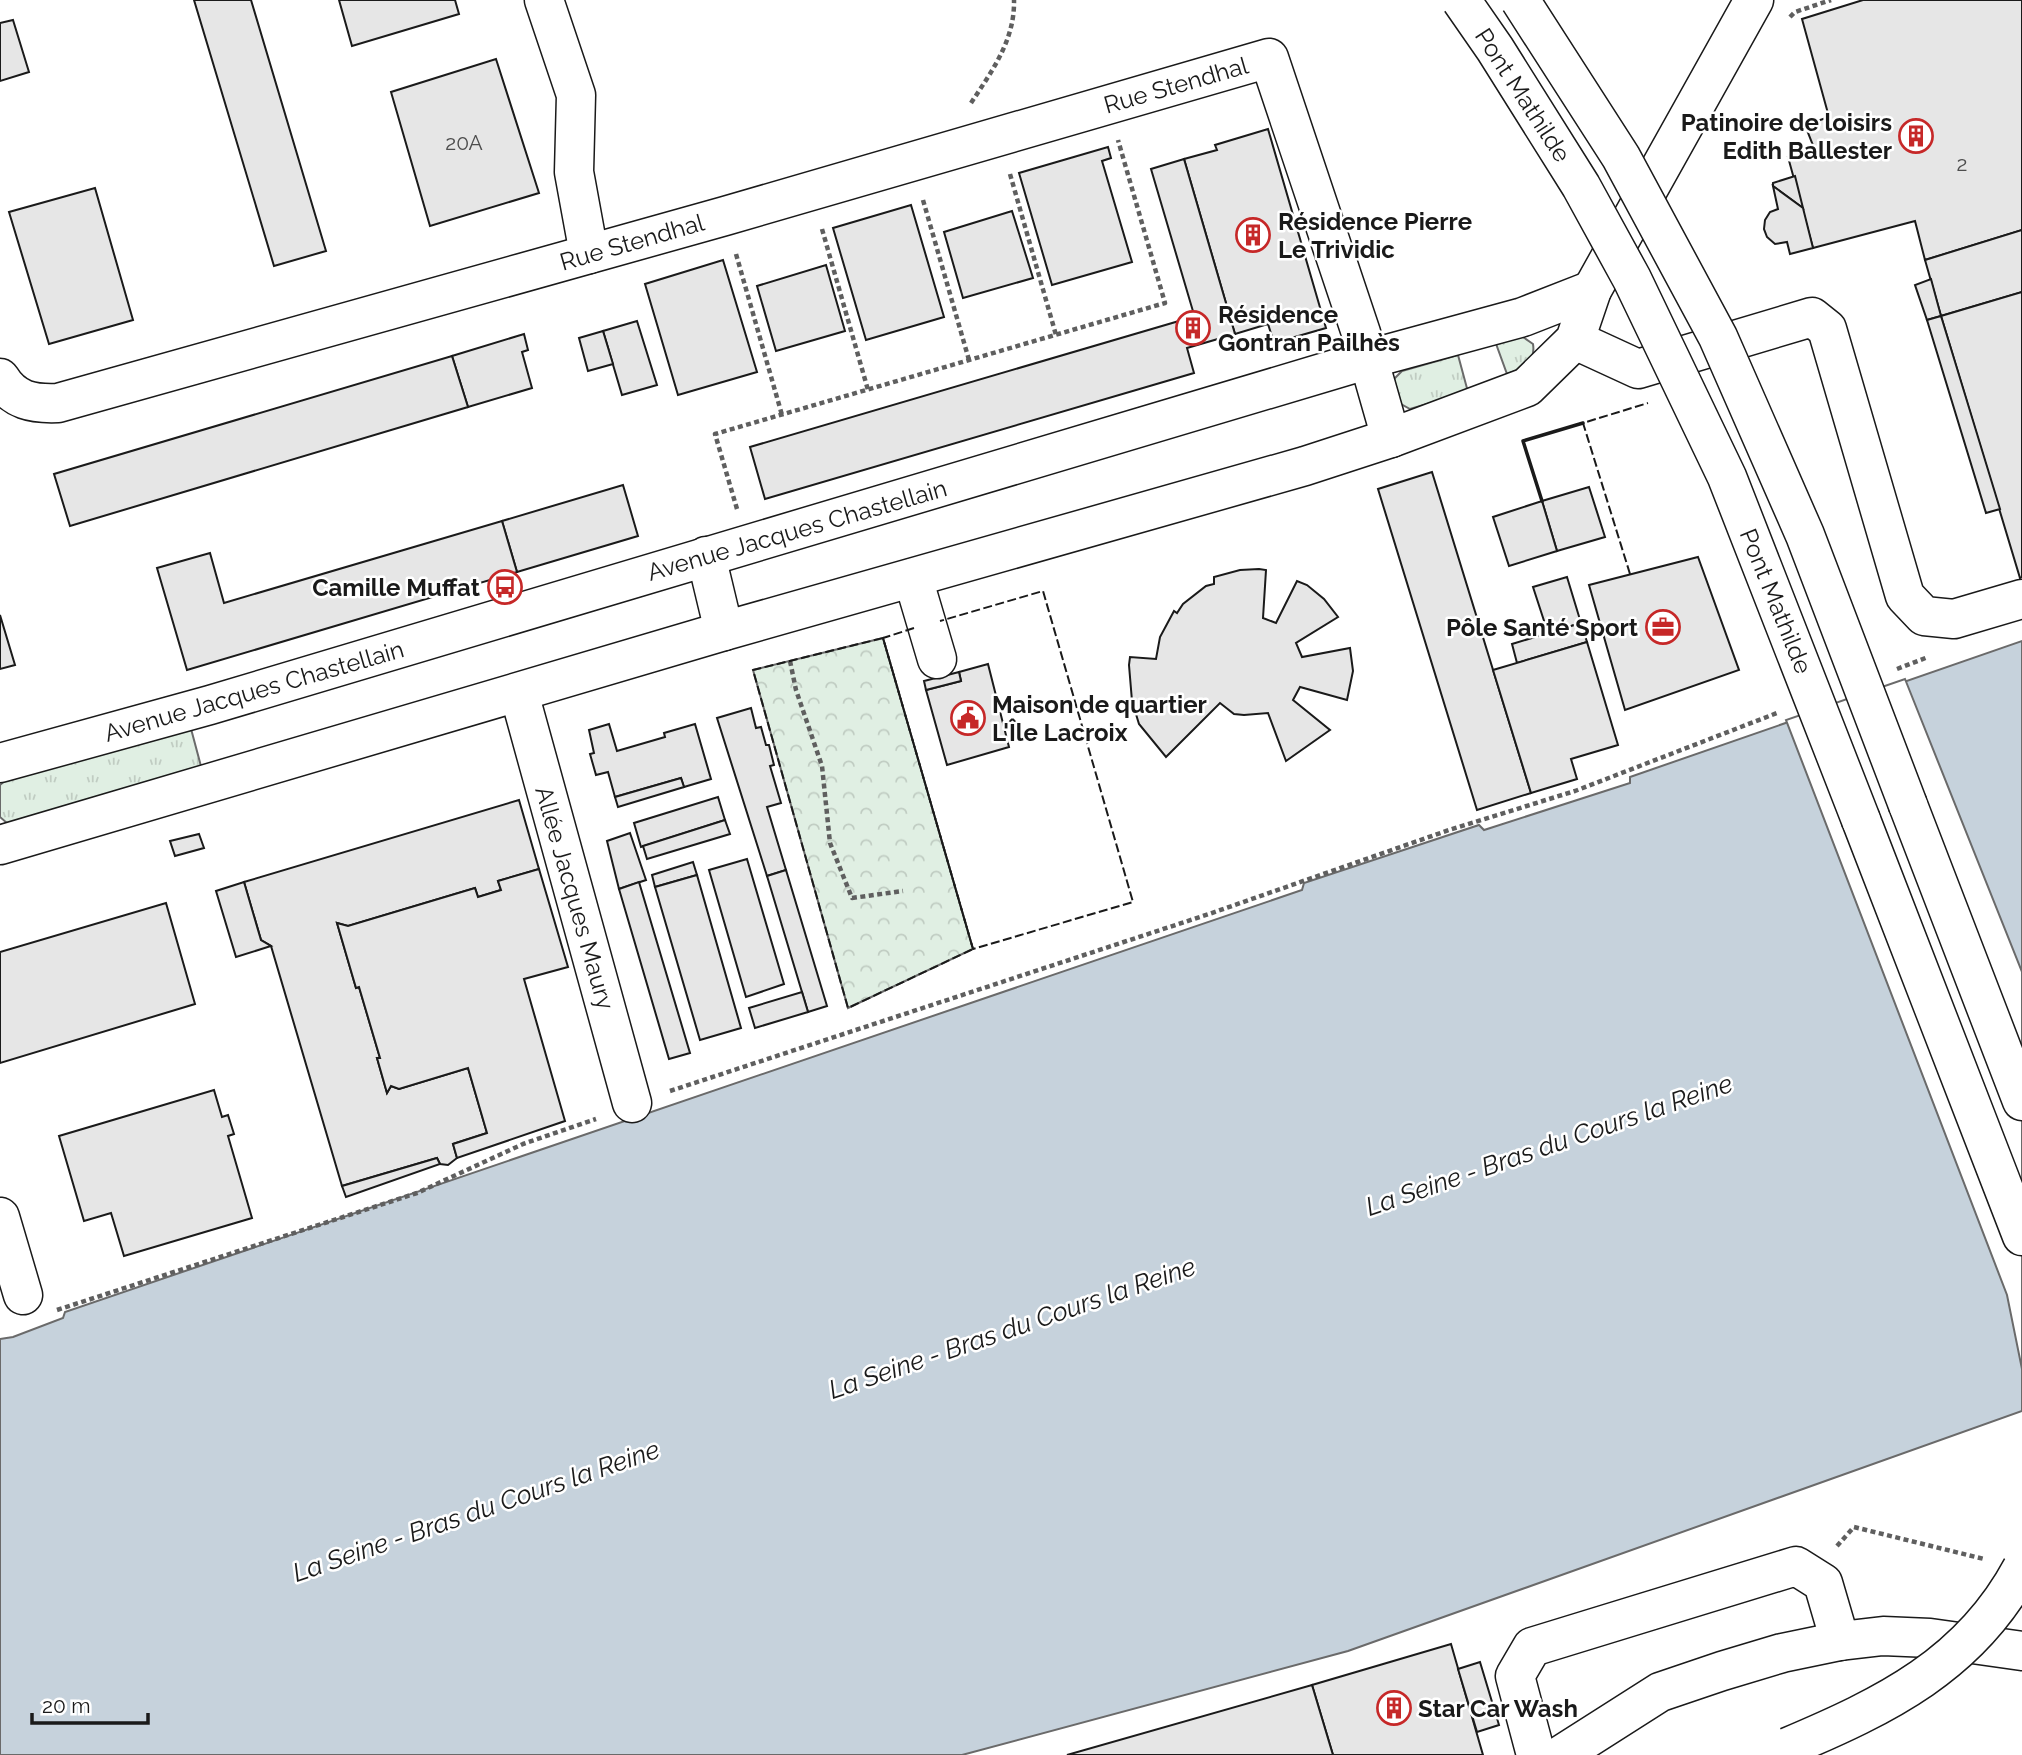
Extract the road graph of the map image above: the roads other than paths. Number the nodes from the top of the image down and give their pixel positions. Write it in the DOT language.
graph roads {
  1 [pos="544,0"];
  2 [pos="1461,0"];
  3 [pos="1520,0"];
  4 [pos="1754,0"];
  5 [pos="589,254"];
  6 [pos="1592,290"];
  7 [pos="1575,340"];
  8 [pos="1368,359"];
  9 [pos="0,378"];
  10 [pos="1391,438"];
  11 [pos="706,556"];
  12 [pos="914,578"];
  13 [pos="2022,599"];
  14 [pos="724,631"];
  15 [pos="937,659"];
  16 [pos="519,693"];
  17 [pos="0,763"];
  18 [pos="0,845"];
  19 [pos="2022,1101"];
  20 [pos="632,1103"];
  21 [pos="0,1217"];
  22 [pos="2022,1236"];
  23 [pos="34,1304"];
  24 [pos="2008,1565"];
  25 [pos="1840,1641"];
  26 [pos="2022,1651"];
  27 [pos="1776,1751"];
  28 [pos="1536,1755"];
  29 [pos="1561,1755"];
  1 -- 5 [label="street"];
  2 -- 22 [label="street, Pont Mathilde, bridge"];
  3 -- 19 [label="street, Pont Mathilde, bridge"];
  4 -- 6 [label="street"];
  5 -- 8 [label="street, Rue Stendhal"];
  5 -- 9 [label="street, Rue Stendhal"];
  6 -- 7 [label="street"];
  6 -- 8 [label="street, Avenue Jacques Chastellain"];
  7 -- 10 [label="street"];
  7 -- 13 [label="street"];
  8 -- 10 [label="street"];
  8 -- 11 [label="street, Avenue Jacques Chastellain"];
  10 -- 12 [label="street"];
  11 -- 14 [label="street"];
  11 -- 17 [label="street, Avenue Jacques Chastellain"];
  12 -- 14 [label="street"];
  12 -- 15 [label="street"];
  14 -- 16 [label="street"];
  16 -- 18 [label="street"];
  16 -- 20 [label="street, Allée Jacques Maury"];
  21 -- 23 [label="street"];
  24 -- 27 [label="street, bridge"];
  25 -- 26 [label="street"];
  25 -- 28 [label="street"];
  25 -- 29 [label="street"];
}
